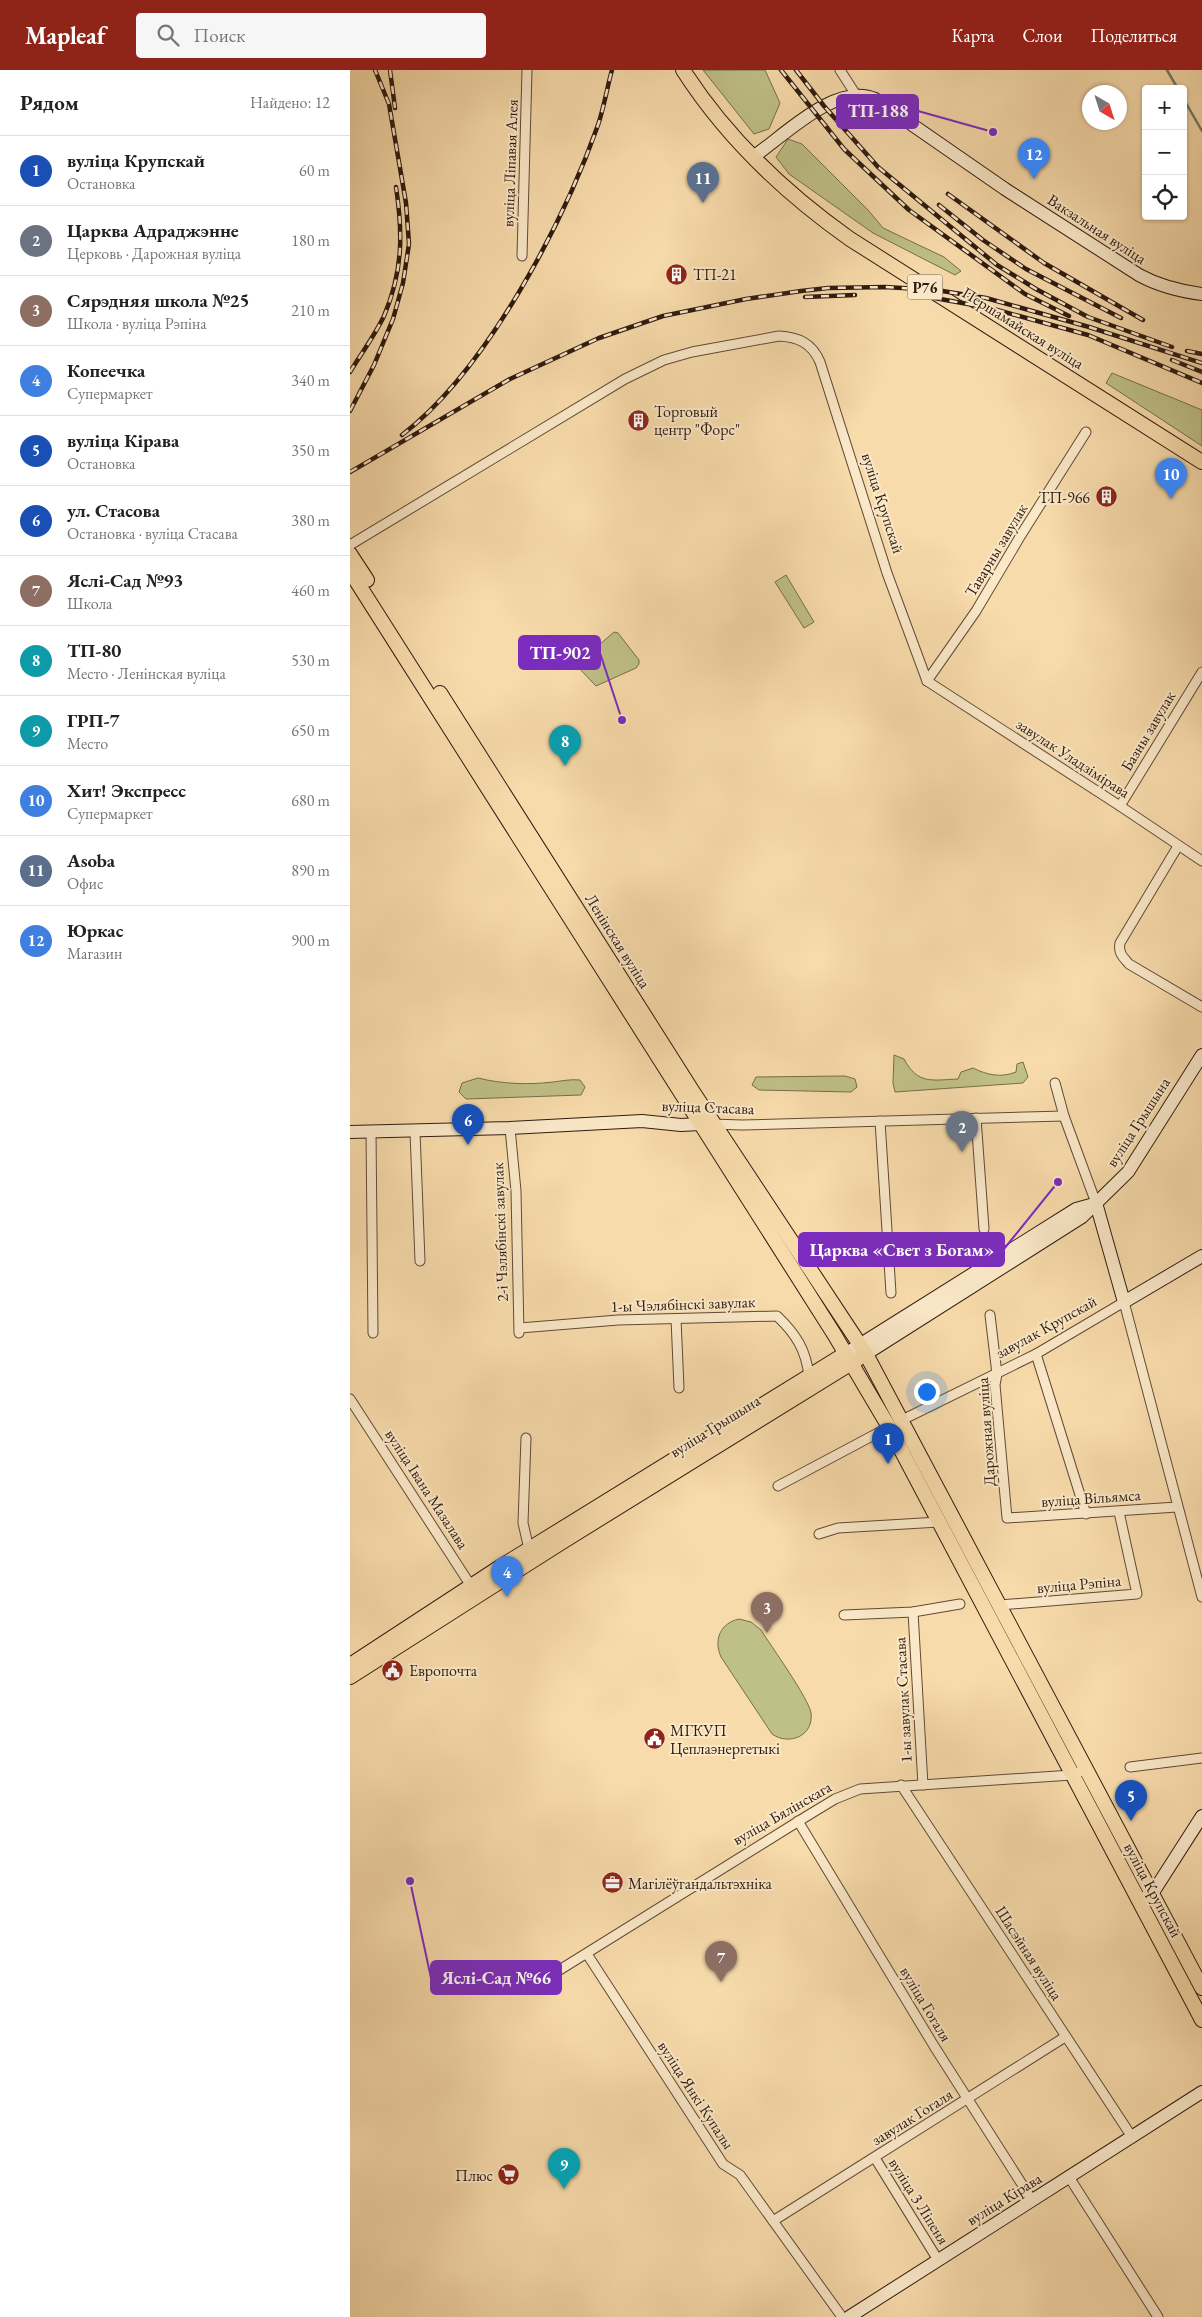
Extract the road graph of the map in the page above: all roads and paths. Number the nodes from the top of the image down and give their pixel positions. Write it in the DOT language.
graph roads {
  1 [pos="527,70"];
  2 [pos="683,70"];
  3 [pos="840,70"];
  4 [pos="856,95"];
  5 [pos="754,157"];
  6 [pos="522,256"];
  7 [pos="1202,294"];
  8 [pos="1086,432"];
  9 [pos="1202,462"];
  10 [pos="350,545"];
  11 [pos="350,554"];
  12 [pos="350,571"];
  13 [pos="1202,672"];
  14 [pos="927,682"];
  15 [pos="430,687"];
  16 [pos="1120,806"];
  17 [pos="1178,846"];
  18 [pos="1202,861"];
  19 [pos="1202,1007"];
  20 [pos="1202,1055"];
  21 [pos="1055,1082"];
  22 [pos="1064,1116"];
  23 [pos="976,1118"];
  24 [pos="880,1121"];
  25 [pos="707,1124"];
  26 [pos="510,1128"];
  27 [pos="370,1131"];
  28 [pos="350,1132"];
  29 [pos="415,1132"];
  30 [pos="1096,1203"];
  31 [pos="984,1230"];
  32 [pos="1202,1256"];
  33 [pos="420,1262"];
  34 [pos="891,1293"];
  35 [pos="1124,1302"];
  36 [pos="990,1315"];
  37 [pos="676,1319"];
  38 [pos="519,1331"];
  39 [pos="373,1333"];
  40 [pos="863,1349"];
  41 [pos="1036,1354"];
  42 [pos="848,1359"];
  43 [pos="997,1374"];
  44 [pos="809,1376"];
  45 [pos="680,1388"];
  46 [pos="350,1399"];
  47 [pos="902,1420"];
  48 [pos="889,1427"];
  49 [pos="526,1438"];
  50 [pos="778,1486"];
  51 [pos="1177,1507"];
  52 [pos="1119,1512"];
  53 [pos="1086,1514"];
  54 [pos="1007,1518"];
  55 [pos="939,1522"];
  56 [pos="819,1534"];
  57 [pos="529,1549"];
  58 [pos="475,1590"];
  59 [pos="1202,1597"];
  60 [pos="960,1604"];
  61 [pos="1000,1605"];
  62 [pos="913,1612"];
  63 [pos="844,1614"];
  64 [pos="350,1665"];
  65 [pos="350,1677"];
  66 [pos="1202,1758"];
  67 [pos="1130,1767"];
  68 [pos="1086,1769"];
  69 [pos="1072,1775"];
  70 [pos="901,1785"];
  71 [pos="923,1785"];
  72 [pos="1202,1816"];
  73 [pos="798,1822"];
  74 [pos="1152,1894"];
  75 [pos="1140,1901"];
  76 [pos="587,1954"];
  77 [pos="1202,1988"];
  78 [pos="529,1989"];
  79 [pos="1202,2020"];
  80 [pos="1065,2037"];
  81 [pos="1202,2092"];
  82 [pos="967,2100"];
  83 [pos="1132,2137"];
  84 [pos="875,2158"];
  85 [pos="1069,2177"];
  86 [pos="1032,2200"];
  87 [pos="774,2221"];
  88 [pos="938,2260"];
  89 [pos="842,2317"];
  90 [pos="849,2317"];
  91 [pos="1158,2317"];
  1 -- 6 [label="street, вуліца Ліпавая Алея"];
  2 -- 5 [label="main road, Першамайская вуліца / Р76"];
  3 -- 4 [label="street"];
  4 -- 5 [label="main road"];
  4 -- 7 [label="main road, Вакзальная вуліца"];
  5 -- 9 [label="main road, Першамайская вуліца / Р76"];
  8 -- 14 [label="street, Таварны завулак"];
  10 -- 14 [label="street, вуліца Крупскай"];
  11 -- 15 [label="main road, Ленінская вуліца"];
  12 -- 15 [label="main road, Ленінская вуліца"];
  13 -- 16 [label="street, Базны завулак"];
  14 -- 16 [label="street, завулак Уладзімірава"];
  15 -- 25 [label="main road, Ленінская вуліца"];
  16 -- 17 [label="street, завулак Уладзімірава"];
  17 -- 18 [label="street, завулак Уладзімірава"];
  17 -- 19 [label="street"];
  20 -- 30 [label="main road, вуліца Грышына"];
  21 -- 22 [label="street"];
  22 -- 23 [label="street, вуліца Стасава"];
  22 -- 30 [label="street"];
  23 -- 24 [label="street, вуліца Стасава"];
  23 -- 31 [label="street"];
  24 -- 25 [label="street, вуліца Стасава"];
  24 -- 34 [label="street"];
  25 -- 26 [label="main road, вуліца Стасава"];
  25 -- 40 [label="main road, Ленінская вуліца"];
  25 -- 42 [label="main road, Ленінская вуліца"];
  26 -- 29 [label="main road, вуліца Стасава"];
  26 -- 38 [label="street, 2-і Чэлябінскі завулак"];
  27 -- 28 [label="main road, вуліца Стасава"];
  27 -- 29 [label="main road, вуліца Стасава"];
  27 -- 39 [label="street"];
  29 -- 33 [label="street"];
  30 -- 35 [label="main road"];
  30 -- 40 [label="main road, вуліца Грышына"];
  32 -- 35 [label="main road, завулак Крупскай"];
  35 -- 41 [label="street, завулак Крупскай"];
  35 -- 51 [label="street"];
  36 -- 43 [label="street, Дарожная вуліца"];
  37 -- 38 [label="street, 1-ы Чэлябінскі завулак"];
  37 -- 44 [label="street, 1-ы Чэлябінскі завулак"];
  37 -- 45 [label="street"];
  40 -- 42 [label="main road, вуліца Грышына"];
  40 -- 47 [label="main road, вуліца Крупскай"];
  41 -- 43 [label="street, завулак Крупскай"];
  41 -- 53 [label="street"];
  42 -- 44 [label="main road, вуліца Грышына"];
  42 -- 48 [label="main road, вуліца Крупскай"];
  42 -- 58 [label="main road, вуліца Грышына"];
  43 -- 47 [label="street, завулак Крупскай"];
  43 -- 54 [label="street, Дарожная вуліца"];
  44 -- 57 [label="main road, вуліца Грышына"];
  46 -- 58 [label="street, вуліца Iвана Мазалава"];
  47 -- 61 [label="main road, вуліца Крупскай"];
  48 -- 50 [label="street"];
  48 -- 55 [label="main road, вуліца Крупскай"];
  49 -- 57 [label="street"];
  51 -- 52 [label="street, вуліца Вільямса"];
  51 -- 59 [label="street"];
  52 -- 53 [label="street, вуліца Вільямса"];
  52 -- 61 [label="street, вуліца Рэпіна"];
  53 -- 54 [label="street, вуліца Вільямса"];
  55 -- 56 [label="street"];
  55 -- 69 [label="main road, вуліца Крупскай"];
  57 -- 58 [label="main road, вуліца Грышына"];
  58 -- 64 [label="main road, вуліца Грышына"];
  58 -- 65 [label="main road, вуліца Грышына"];
  60 -- 62 [label="street"];
  61 -- 68 [label="main road, вуліца Крупскай"];
  62 -- 63 [label="street"];
  62 -- 71 [label="street, 1-ы завулак Стасава"];
  66 -- 67 [label="street"];
  68 -- 69 [label="street, вуліца Бялінскага"];
  68 -- 74 [label="main road, вуліца Крупскай"];
  69 -- 71 [label="street, вуліца Бялінскага"];
  69 -- 75 [label="main road, вуліца Крупскай"];
  70 -- 71 [label="street, вуліца Бялінскага"];
  70 -- 73 [label="street, вуліца Бялінскага"];
  70 -- 80 [label="street, Шасэйная вуліца"];
  72 -- 74 [label="main road"];
  73 -- 76 [label="street, вуліца Бялінскага"];
  73 -- 82 [label="street, вуліца Гогаля"];
  74 -- 75 [label="main road"];
  74 -- 77 [label="main road, вуліца Крупскай"];
  75 -- 79 [label="main road, вуліца Крупскай"];
  76 -- 78 [label="street, вуліца Бялінскага"];
  76 -- 87 [label="street, вуліца Янкі Купалы"];
  80 -- 82 [label="street, завулак Гогаля"];
  80 -- 83 [label="street, Шасэйная вуліца"];
  81 -- 83 [label="main road, вуліца Кірава"];
  82 -- 84 [label="street, завулак Гогаля"];
  82 -- 86 [label="street, вуліца Гогаля"];
  83 -- 85 [label="main road, вуліца Кірава"];
  84 -- 87 [label="street, завулак Гогаля"];
  84 -- 88 [label="street, вуліца 3 Ліпеня"];
  85 -- 86 [label="main road, вуліца Кірава"];
  85 -- 91 [label="street"];
  86 -- 88 [label="main road, вуліца Кірава"];
  87 -- 89 [label="street, вуліца Янкі Купалы"];
  88 -- 90 [label="main road, вуліца Кірава"];
}
